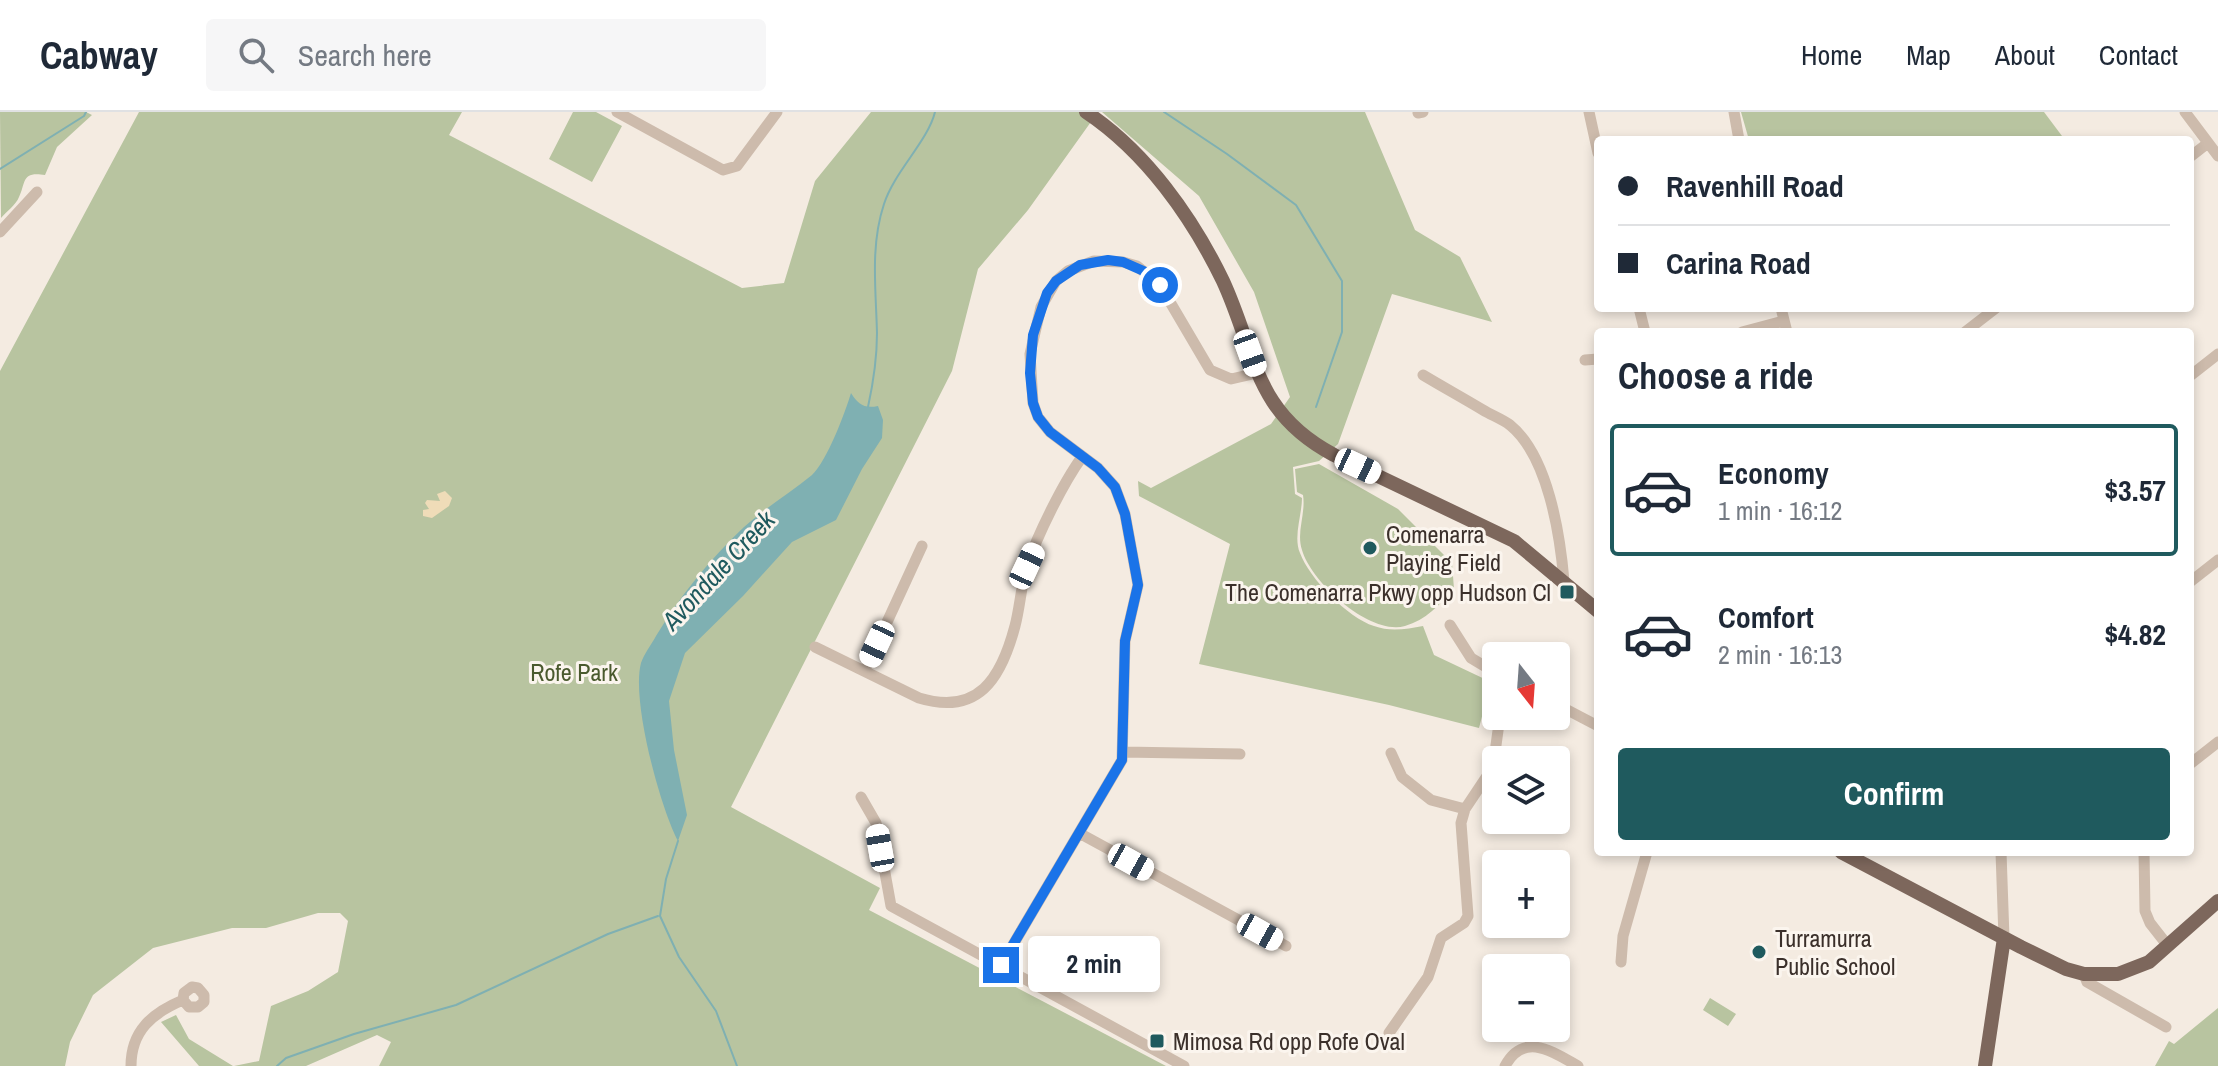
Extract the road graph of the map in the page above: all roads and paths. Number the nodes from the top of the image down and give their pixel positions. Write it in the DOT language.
graph roads {
  1 [pos="617,112"];
  2 [pos="777,112"];
  3 [pos="1086,112"];
  4 [pos="1589,112"];
  5 [pos="1734,112"];
  6 [pos="2185,112"];
  7 [pos="1594,136"];
  8 [pos="1738,136"];
  9 [pos="2214,146"];
  10 [pos="2194,155"];
  11 [pos="37,192"];
  12 [pos="0,232"];
  13 [pos="1991,312"];
  14 [pos="1970,328"];
  15 [pos="2218,354"];
  16 [pos="1257,373"];
  17 [pos="2194,373"];
  18 [pos="1423,375"];
  19 [pos="1082,457"];
  20 [pos="922,546"];
  21 [pos="2218,560"];
  22 [pos="2194,579"];
  23 [pos="1564,581"];
  24 [pos="1594,607"];
  25 [pos="1450,625"];
  26 [pos="815,647"];
  27 [pos="1482,665"];
  28 [pos="865,670"];
  29 [pos="1570,711"];
  30 [pos="1594,724"];
  31 [pos="1498,730"];
  32 [pos="2218,742"];
  33 [pos="1123,752"];
  34 [pos="1391,753"];
  35 [pos="1240,754"];
  36 [pos="2194,761"];
  37 [pos="861,797"];
  38 [pos="1465,809"];
  39 [pos="1079,833"];
  40 [pos="1646,856"];
  41 [pos="2001,856"];
  42 [pos="2144,856"];
  43 [pos="1868,860"];
  44 [pos="2218,901"];
  45 [pos="2004,938"];
  46 [pos="1286,946"];
  47 [pos="2168,946"];
  48 [pos="1621,962"];
  49 [pos="1001,965"];
  50 [pos="2084,974"];
  51 [pos="183,1000"];
  52 [pos="2166,1027"];
  53 [pos="1389,1033"];
  54 [pos="131,1066"];
  55 [pos="1184,1066"];
  56 [pos="1505,1066"];
  57 [pos="1578,1066"];
  58 [pos="1985,1066"];
  1 -- 2 [label="street"];
  3 -- 16 [label="main road"];
  4 -- 7 [label="street"];
  5 -- 8 [label="street"];
  6 -- 9 [label="street"];
  9 -- 10 [label="street"];
  11 -- 12 [label="street"];
  13 -- 14 [label="street"];
  15 -- 17 [label="street"];
  16 -- 19 [label="street"];
  16 -- 23 [label="main road"];
  18 -- 23 [label="street"];
  19 -- 28 [label="street"];
  19 -- 33 [label="street"];
  20 -- 28 [label="street"];
  21 -- 22 [label="street"];
  23 -- 24 [label="main road"];
  25 -- 27 [label="street"];
  26 -- 28 [label="street"];
  29 -- 30 [label="street"];
  31 -- 38 [label="street"];
  32 -- 36 [label="street"];
  33 -- 35 [label="street"];
  33 -- 39 [label="street"];
  34 -- 38 [label="street"];
  37 -- 49 [label="street"];
  38 -- 53 [label="street"];
  39 -- 46 [label="street"];
  39 -- 49 [label="street"];
  40 -- 48 [label="street"];
  41 -- 45 [label="street"];
  42 -- 47 [label="street"];
  43 -- 45 [label="main road"];
  44 -- 47 [label="main road"];
  45 -- 50 [label="main road"];
  45 -- 58 [label="main road"];
  47 -- 50 [label="main road"];
  49 -- 55 [label="street"];
  50 -- 52 [label="street"];
  51 -- 54 [label="street"];
  56 -- 57 [label="street"];
}
